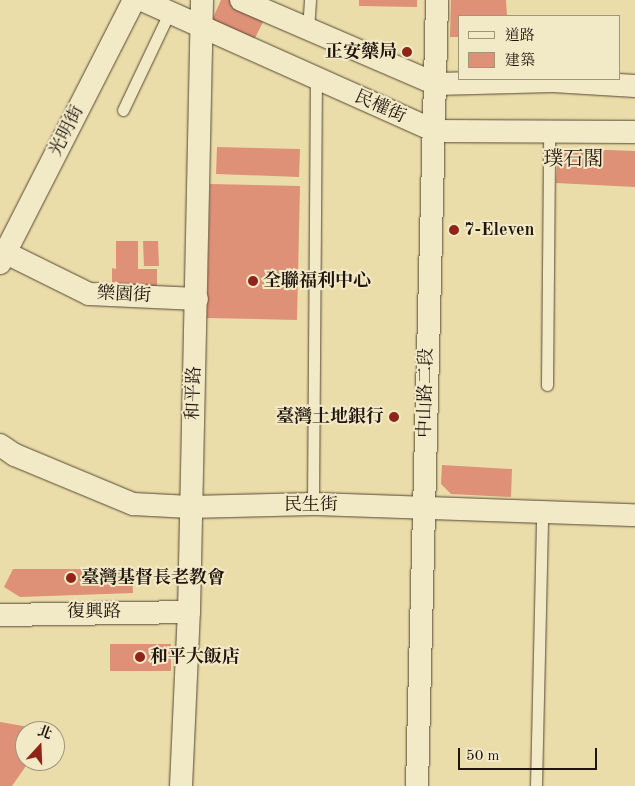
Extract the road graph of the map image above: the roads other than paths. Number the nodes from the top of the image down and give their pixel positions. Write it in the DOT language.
graph roads {
  1 [pos="134,0"];
  2 [pos="142,0"];
  3 [pos="202,0"];
  4 [pos="242,0"];
  5 [pos="310,0"];
  6 [pos="437,0"];
  7 [pos="169,13"];
  8 [pos="201,29"];
  9 [pos="308,29"];
  10 [pos="316,78"];
  11 [pos="436,84"];
  12 [pos="635,86"];
  13 [pos="123,110"];
  14 [pos="435,131"];
  15 [pos="635,132"];
  16 [pos="549,133"];
  17 [pos="2,255"];
  18 [pos="197,299"];
  19 [pos="547,385"];
  20 [pos="0,445"];
  21 [pos="312,504"];
  22 [pos="190,507"];
  23 [pos="424,508"];
  24 [pos="542,514"];
  25 [pos="635,515"];
  26 [pos="189,612"];
  27 [pos="1,621"];
  28 [pos="181,786"];
  29 [pos="417,786"];
  30 [pos="536,786"];
  1 -- 17 [label="street, 光明街"];
  2 -- 7 [label="street, 民權街"];
  3 -- 8 [label="street, 和平路"];
  4 -- 9 [label="street"];
  5 -- 9 [label="lane"];
  6 -- 11 [label="street, 中山路二段"];
  7 -- 8 [label="street, 民權街"];
  7 -- 13 [label="lane"];
  8 -- 10 [label="street, 民權街"];
  8 -- 18 [label="street, 和平路"];
  9 -- 11 [label="street"];
  10 -- 14 [label="street, 民權街"];
  10 -- 21 [label="lane"];
  11 -- 12 [label="street"];
  11 -- 14 [label="street, 中山路二段"];
  14 -- 16 [label="street, 民權街"];
  14 -- 23 [label="street, 中山路二段"];
  15 -- 16 [label="street, 民權街"];
  16 -- 19 [label="lane"];
  17 -- 18 [label="street, 樂園街"];
  18 -- 22 [label="street, 和平路"];
  20 -- 22 [label="street, 民生街"];
  21 -- 22 [label="street, 民生街"];
  21 -- 23 [label="street, 民生街"];
  22 -- 26 [label="street, 和平路"];
  23 -- 24 [label="street, 民生街"];
  23 -- 29 [label="street, 中山路二段"];
  24 -- 25 [label="street, 民生街"];
  24 -- 30 [label="lane"];
  26 -- 27 [label="street, 復興路"];
  26 -- 28 [label="street, 和平路"];
}
